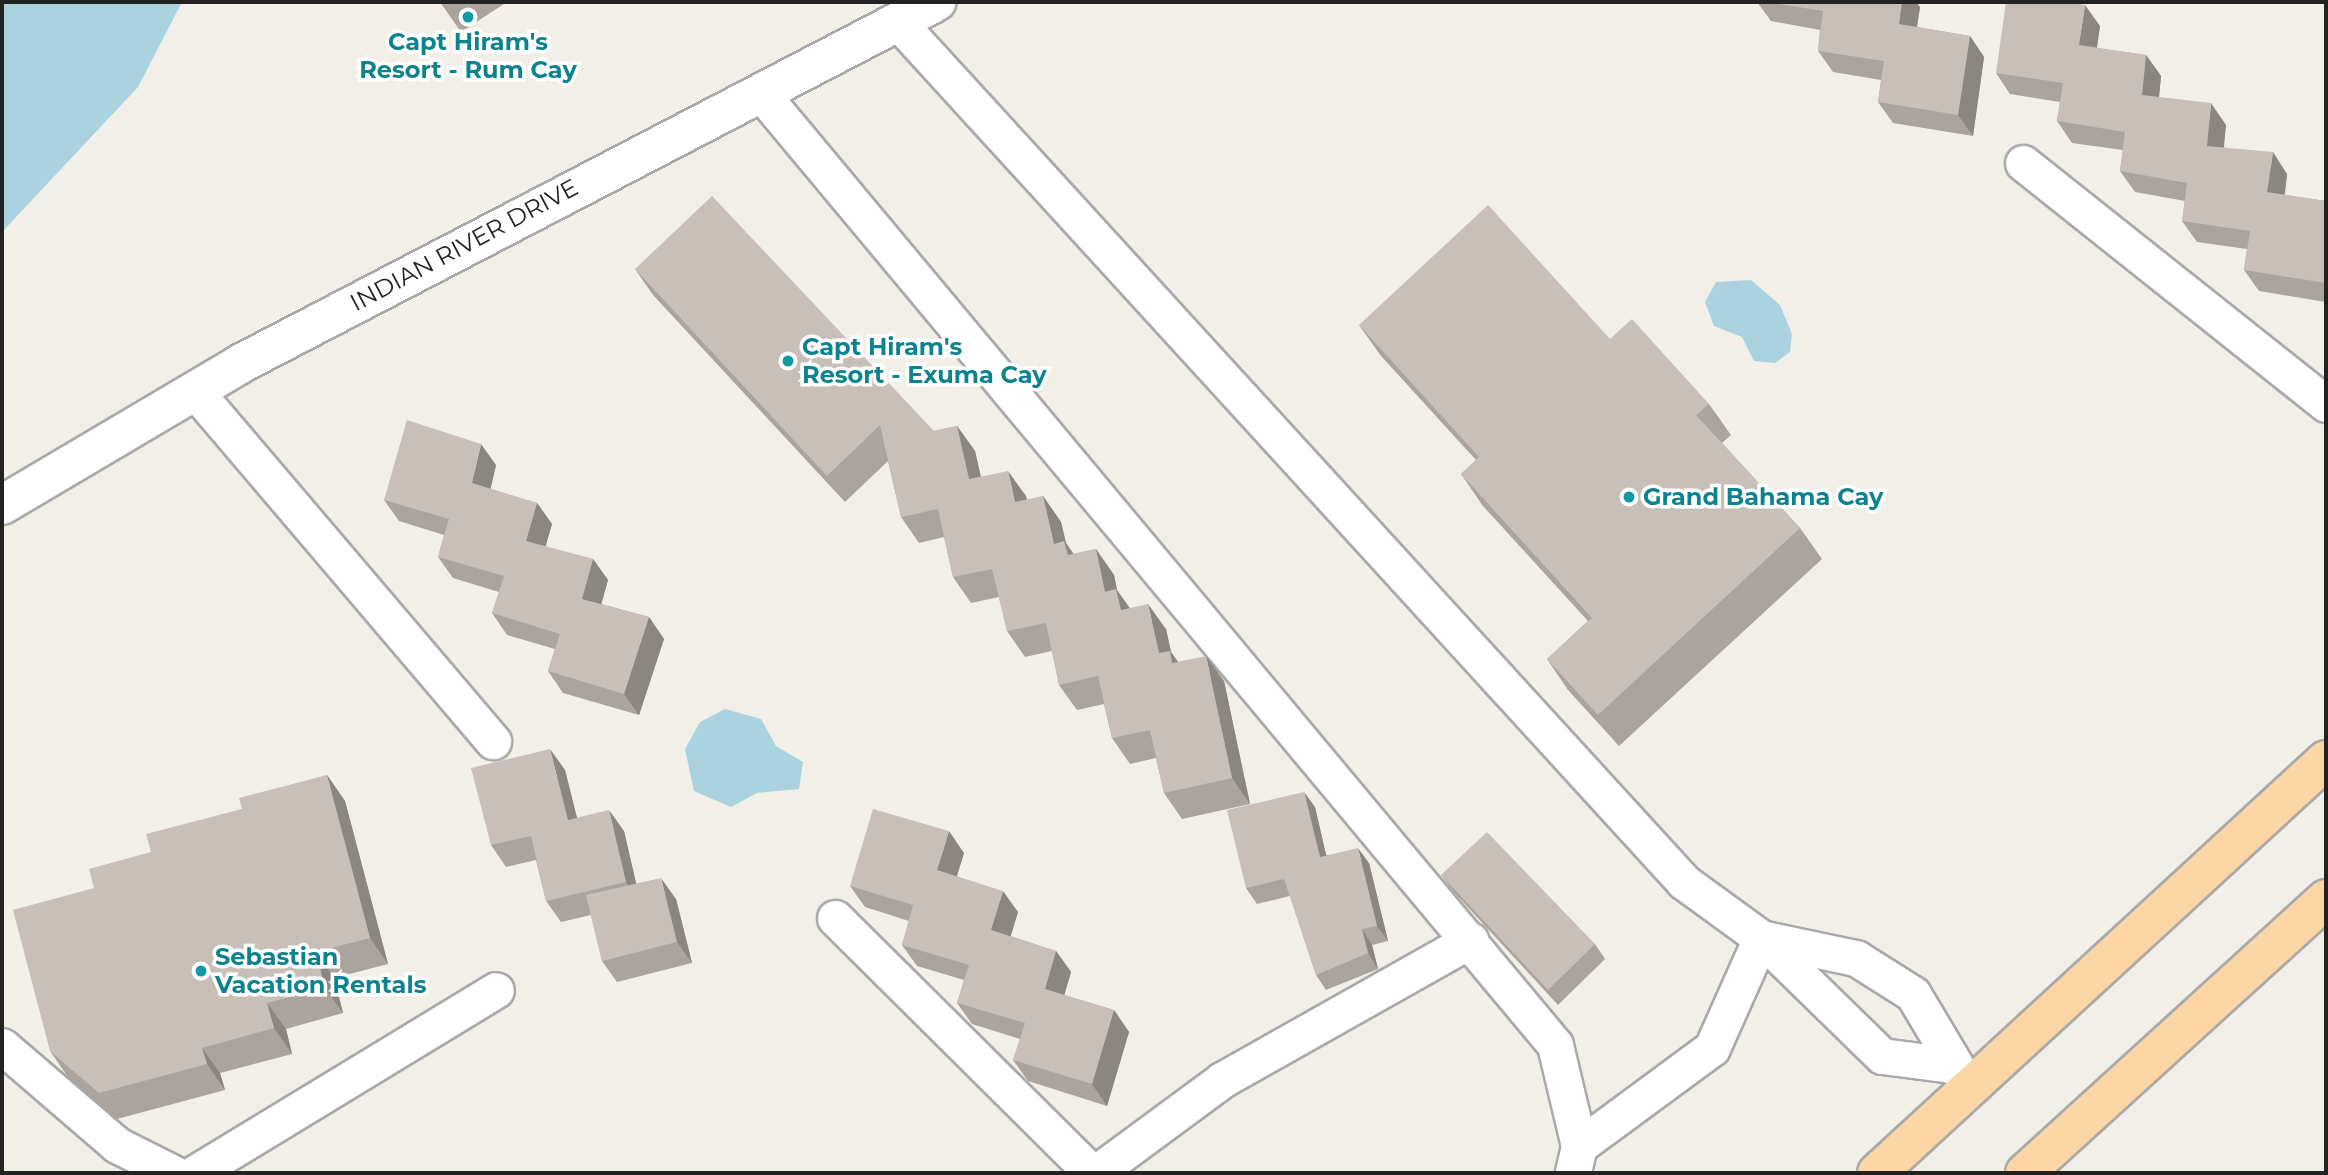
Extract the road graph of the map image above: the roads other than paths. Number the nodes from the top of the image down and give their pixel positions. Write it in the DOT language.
graph roads {
  1 [pos="936,2"];
  2 [pos="898,22"];
  3 [pos="760,92"];
  4 [pos="2024,163"];
  5 [pos="194,391"];
  6 [pos="2326,404"];
  7 [pos="2,505"];
  8 [pos="493,741"];
  9 [pos="2326,760"];
  10 [pos="2326,899"];
  11 [pos="835,918"];
  12 [pos="1761,938"];
  13 [pos="1470,940"];
  14 [pos="496,990"];
  15 [pos="2,1046"];
  16 [pos="1962,1076"];
  17 [pos="1576,1159"];
  18 [pos="173,1173"];
  19 [pos="195,1173"];
  20 [pos="1094,1173"];
  21 [pos="1877,1173"];
  22 [pos="2025,1173"];
  1 -- 2 [label="street, INDIAN RIVER DRIVE"];
  2 -- 3 [label="street, INDIAN RIVER DRIVE"];
  2 -- 12 [label="lane"];
  3 -- 5 [label="street, INDIAN RIVER DRIVE"];
  3 -- 13 [label="lane"];
  4 -- 6 [label="lane"];
  5 -- 7 [label="street, INDIAN RIVER DRIVE"];
  5 -- 8 [label="lane"];
  9 -- 16 [label="main road"];
  10 -- 22 [label="main road"];
  11 -- 20 [label="lane"];
  12 -- 16 [label="lane"];
  12 -- 16 [label="lane"];
  12 -- 17 [label="lane"];
  13 -- 17 [label="lane"];
  13 -- 20 [label="lane"];
  14 -- 19 [label="lane"];
  15 -- 18 [label="lane"];
  16 -- 21 [label="main road"];
}
